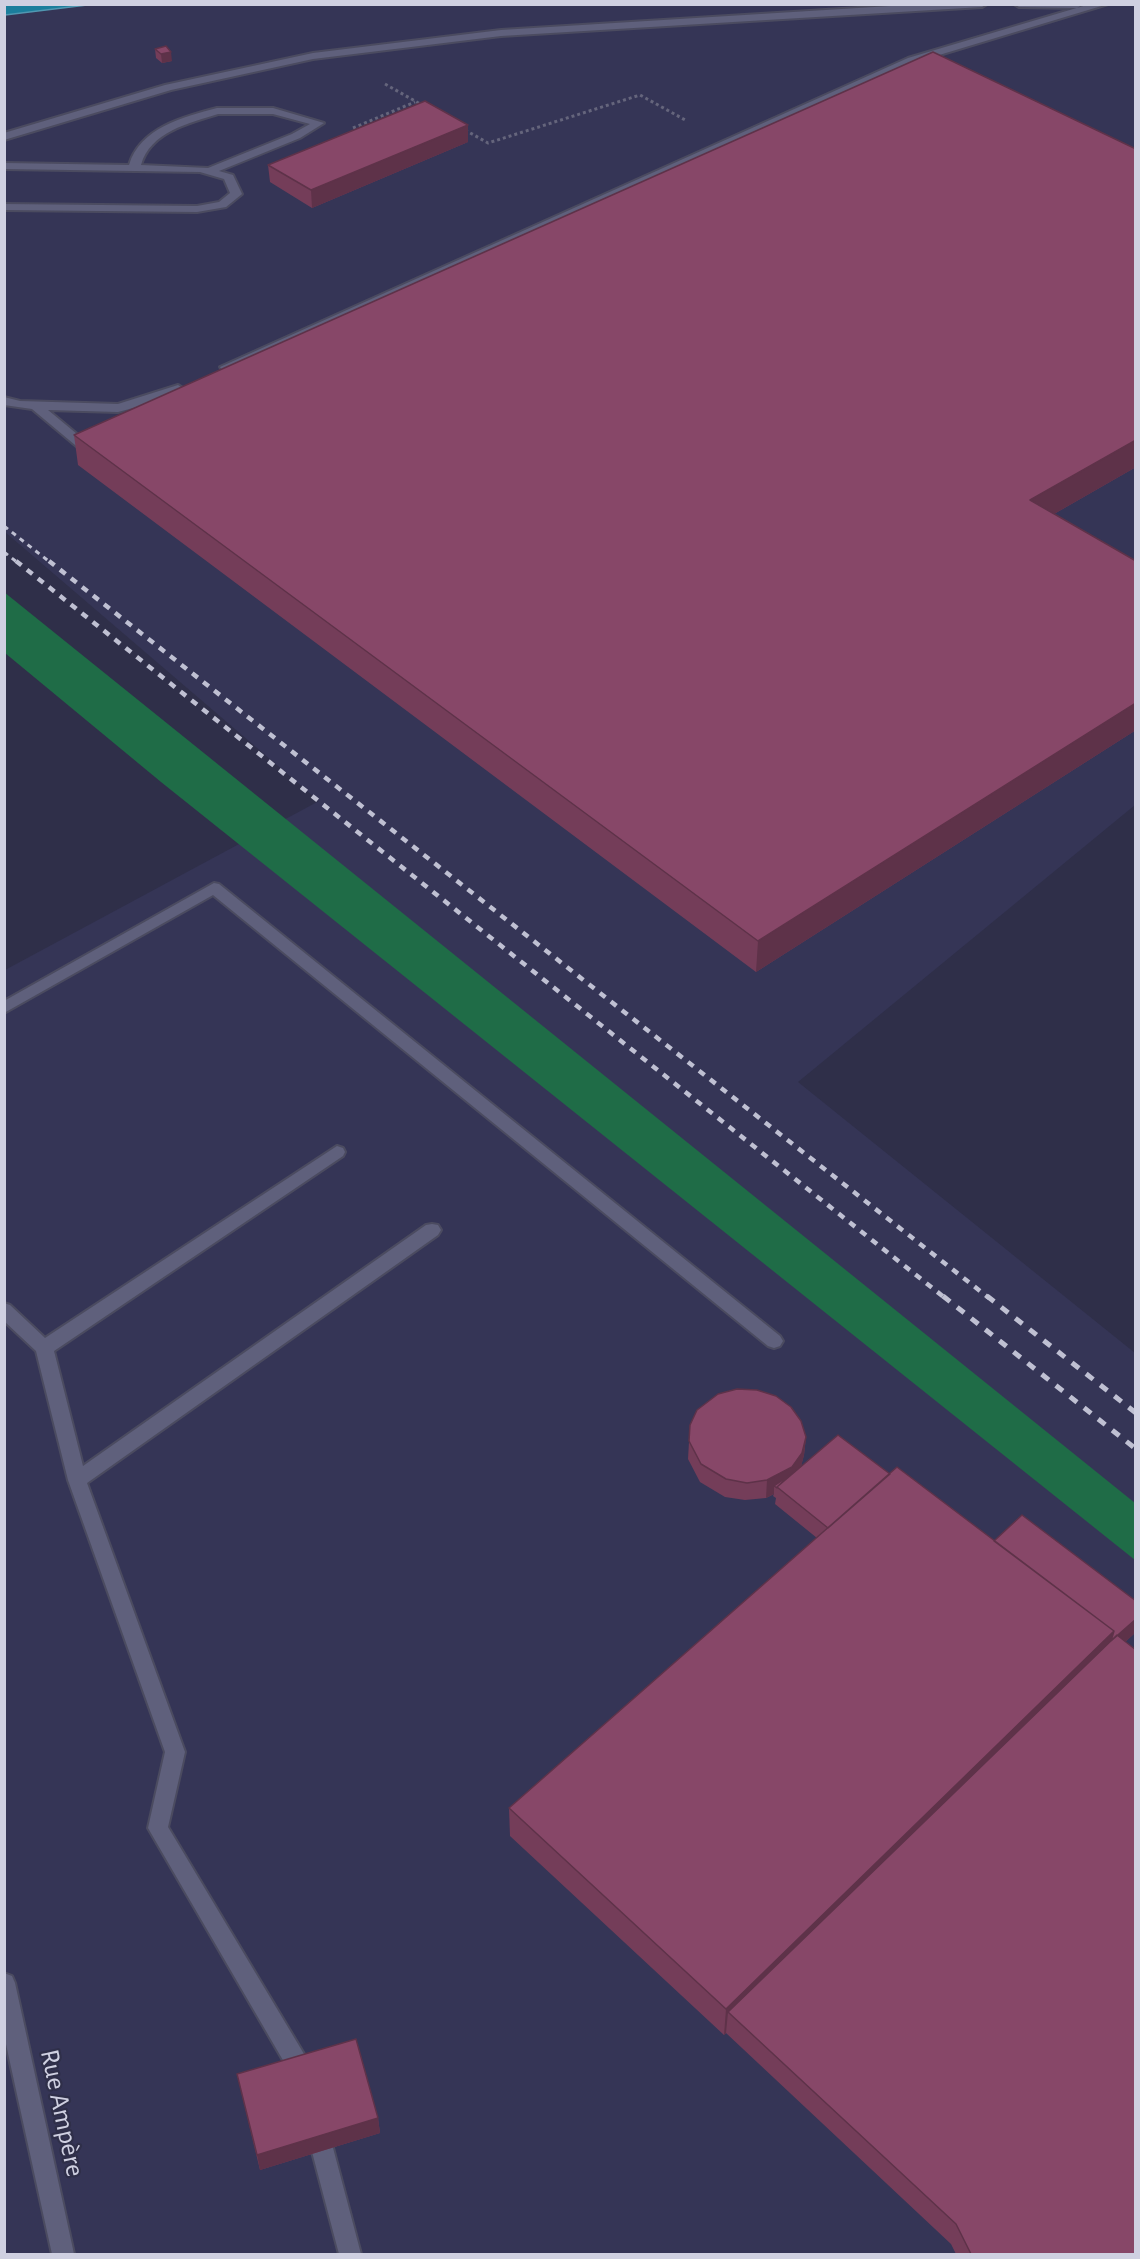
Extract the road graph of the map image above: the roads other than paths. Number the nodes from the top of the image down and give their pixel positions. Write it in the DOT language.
graph roads {
  1 [pos="982,4"];
  2 [pos="1020,4"];
  3 [pos="1099,5"];
  4 [pos="4,137"];
  5 [pos="4,166"];
  6 [pos="134,168"];
  7 [pos="209,171"];
  8 [pos="4,207"];
  9 [pos="214,372"];
  10 [pos="192,382"];
  11 [pos="4,401"];
  12 [pos="36,406"];
  13 [pos="96,457"];
  14 [pos="4,1008"];
  15 [pos="337,1152"];
  16 [pos="432,1230"];
  17 [pos="4,1310"];
  18 [pos="774,1341"];
  19 [pos="44,1348"];
  20 [pos="77,1480"];
  21 [pos="4,1983"];
  22 [pos="63,2254"];
  23 [pos="351,2254"];
  1 -- 4 [label="street"];
  2 -- 3 [label="street"];
  3 -- 9 [label="street"];
  5 -- 6 [label="street"];
  6 -- 7 [label="street"];
  6 -- 7 [label="street"];
  7 -- 8 [label="street"];
  10 -- 12 [label="street"];
  11 -- 12 [label="street"];
  12 -- 13 [label="street"];
  14 -- 18 [label="street"];
  15 -- 19 [label="street"];
  16 -- 20 [label="street"];
  17 -- 19 [label="street"];
  19 -- 20 [label="street"];
  20 -- 23 [label="street"];
  21 -- 22 [label="street, Rue Ampère"];
}
